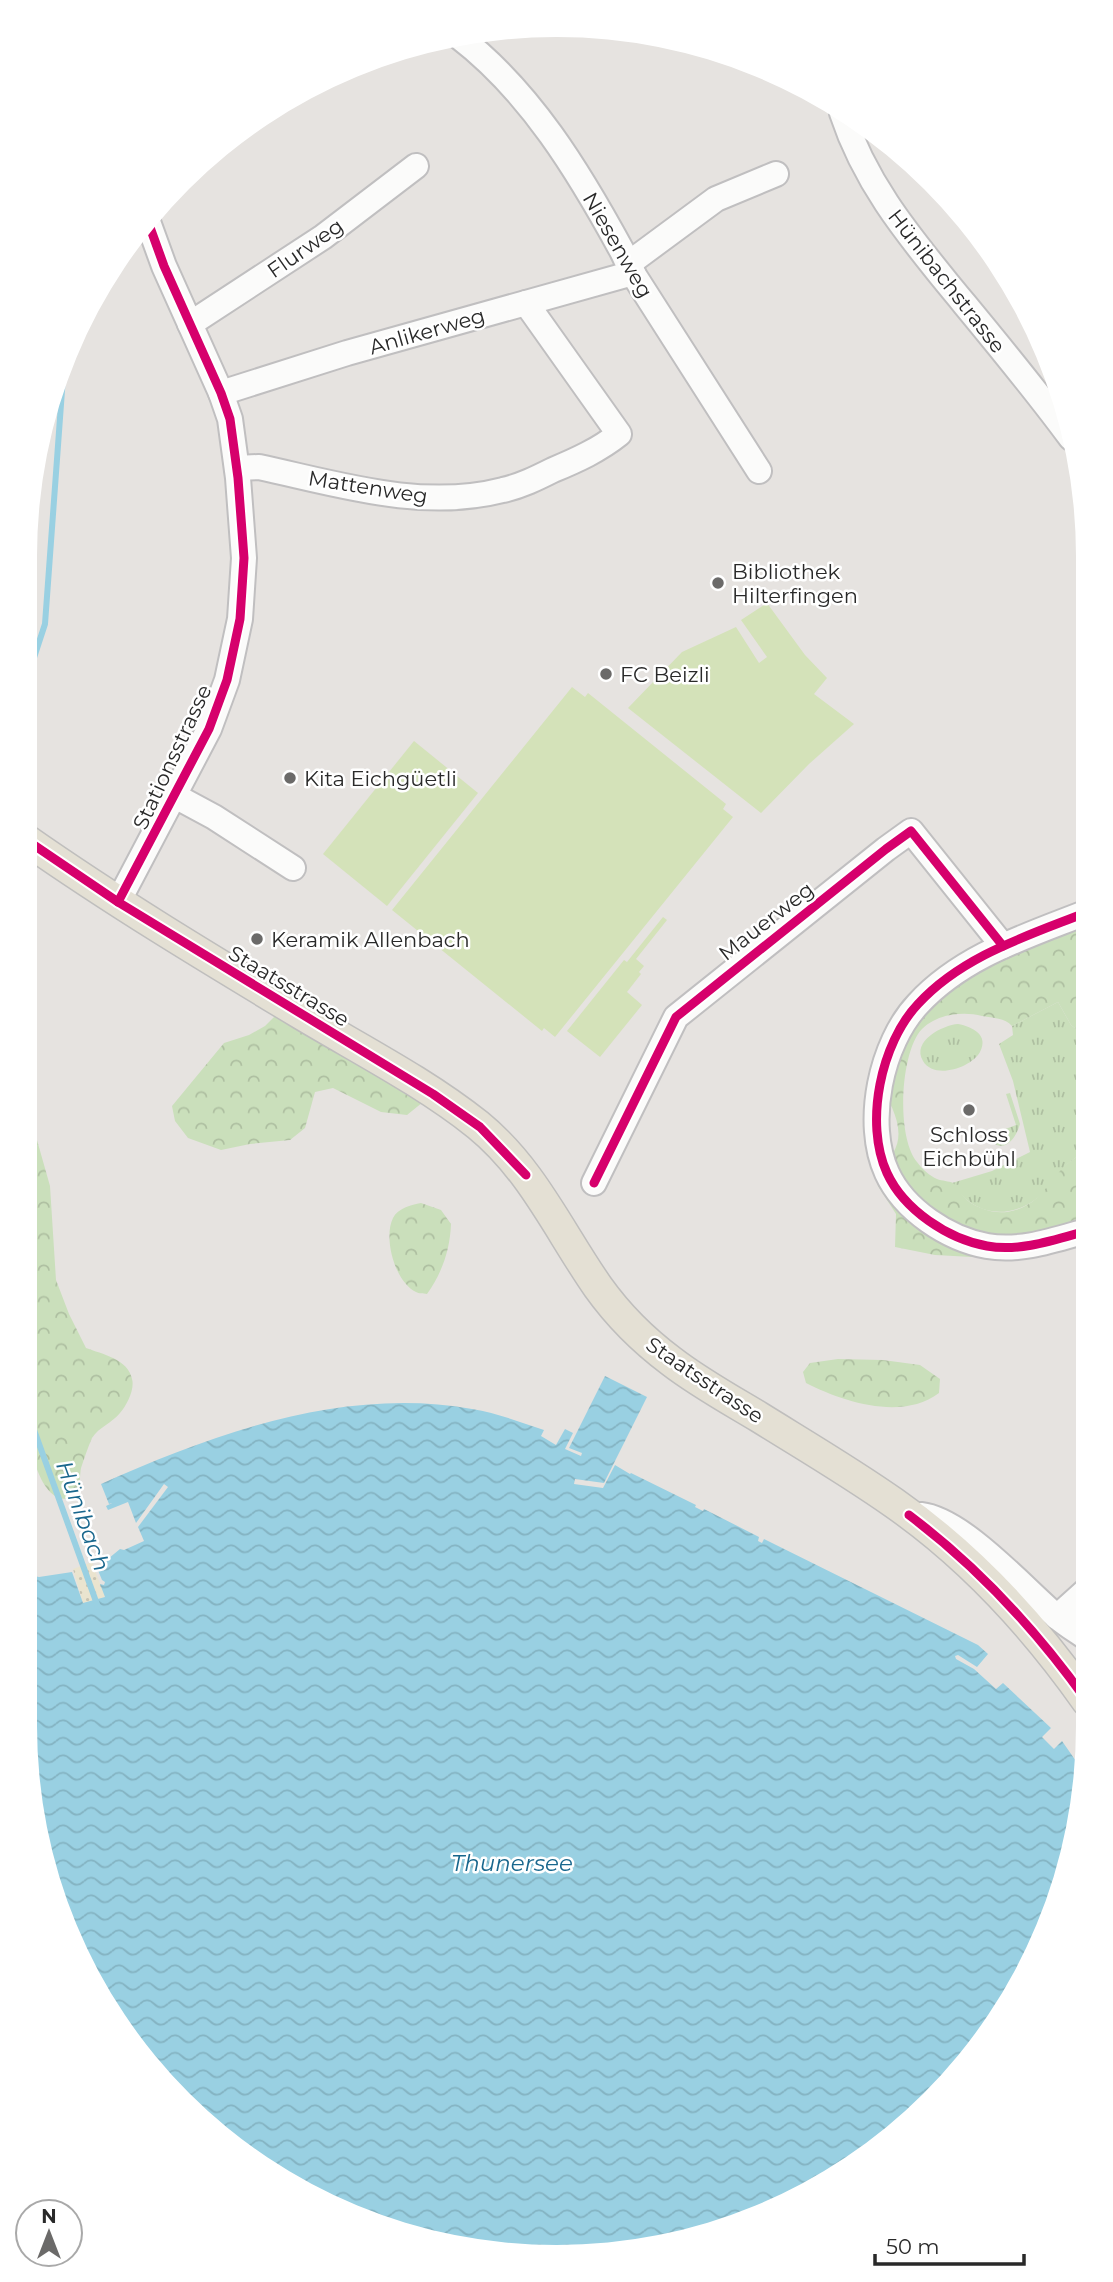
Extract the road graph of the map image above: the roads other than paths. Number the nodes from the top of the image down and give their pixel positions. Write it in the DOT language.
graph roads {
  1 [pos="468,45"];
  2 [pos="847,125"];
  3 [pos="416,166"];
  4 [pos="776,174"];
  5 [pos="151,231"];
  6 [pos="631,269"];
  7 [pos="526,303"];
  8 [pos="190,324"];
  9 [pos="221,393"];
  10 [pos="1059,423"];
  11 [pos="237,468"];
  12 [pos="759,471"];
  13 [pos="175,796"];
  14 [pos="37,847"];
  15 [pos="293,868"];
  16 [pos="118,902"];
  17 [pos="1076,917"];
  18 [pos="1003,946"];
  19 [pos="594,1183"];
  20 [pos="1076,1233"];
  21 [pos="909,1515"];
  22 [pos="1076,1600"];
  23 [pos="1058,1617"];
  24 [pos="1076,1630"];
  25 [pos="1076,1686"];
  1 -- 6 [label="street, Niesenweg"];
  2 -- 10 [label="street, Hünibachstrasse"];
  3 -- 8 [label="street, Flurweg"];
  4 -- 6 [label="street, Anlikerweg"];
  5 -- 8 [label="street, Stationsstrasse"];
  6 -- 7 [label="street, Anlikerweg"];
  6 -- 12 [label="street, Niesenweg"];
  7 -- 9 [label="street, Anlikerweg"];
  7 -- 11 [label="street, Mattenweg"];
  8 -- 9 [label="street, Stationsstrasse"];
  9 -- 11 [label="street, Stationsstrasse"];
  11 -- 13 [label="street, Stationsstrasse"];
  13 -- 15 [label="street"];
  13 -- 16 [label="street, Stationsstrasse"];
  14 -- 16 [label="main road, Staatsstrasse"];
  16 -- 21 [label="main road, Staatsstrasse"];
  17 -- 18 [label="street"];
  18 -- 19 [label="street, Mauerweg"];
  18 -- 20 [label="street"];
  21 -- 23 [label="street"];
  21 -- 25 [label="main road, Staatsstrasse"];
  22 -- 23 [label="street"];
  23 -- 24 [label="street"];
}
